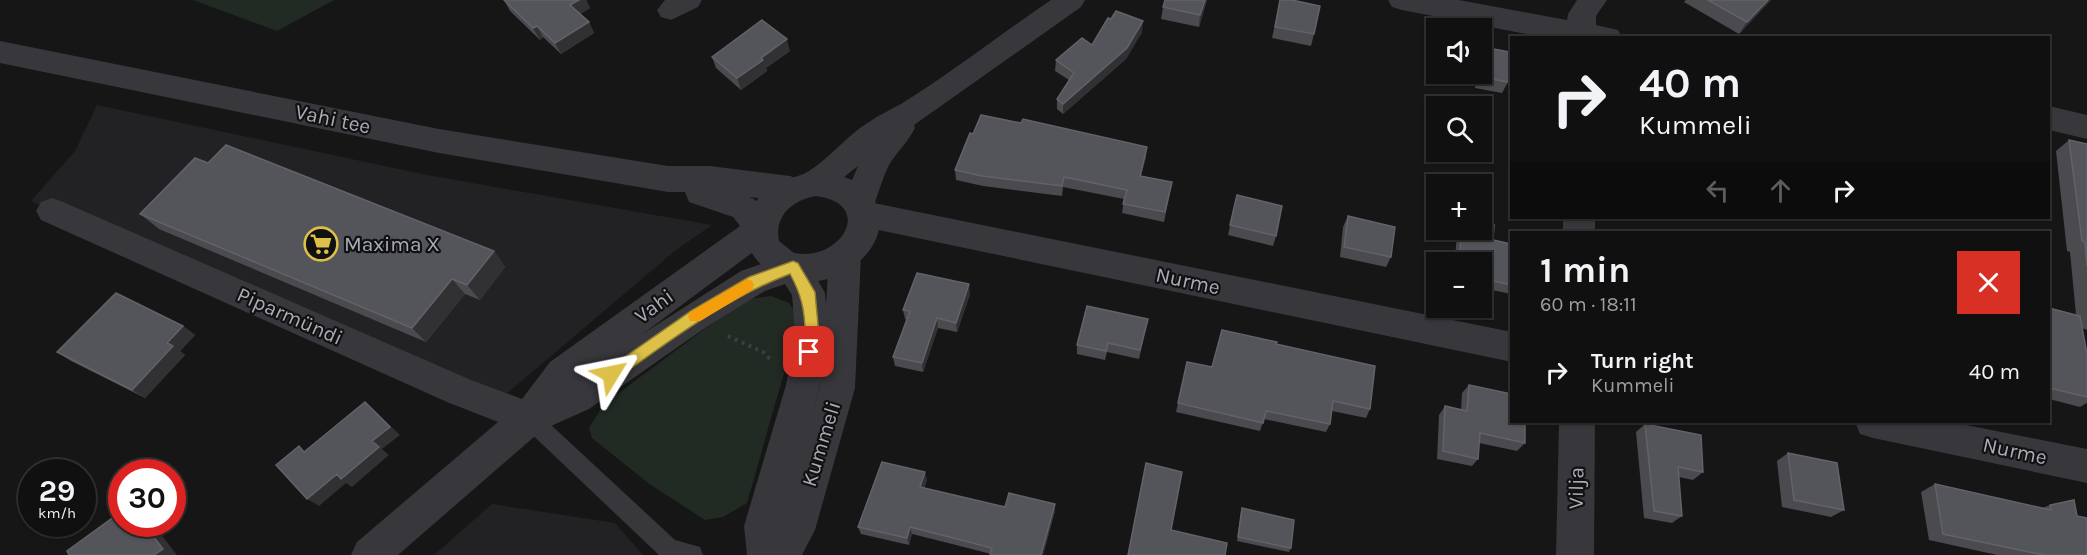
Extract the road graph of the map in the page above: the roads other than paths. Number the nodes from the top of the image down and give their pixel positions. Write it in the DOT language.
graph roads {
  1 [pos="1071,0"];
  2 [pos="1402,0"];
  3 [pos="1593,0"];
  4 [pos="1590,36"];
  5 [pos="0,52"];
  6 [pos="912,112"];
  7 [pos="2050,118"];
  8 [pos="2087,128"];
  9 [pos="668,179"];
  10 [pos="803,186"];
  11 [pos="861,208"];
  12 [pos="52,211"];
  13 [pos="761,229"];
  14 [pos="845,256"];
  15 [pos="793,267"];
  16 [pos="1510,347"];
  17 [pos="529,418"];
  18 [pos="1576,423"];
  19 [pos="1878,423"];
  20 [pos="2087,466"];
  21 [pos="370,555"];
  22 [pos="692,555"];
  23 [pos="766,555"];
  24 [pos="780,555"];
  25 [pos="1575,555"];
  1 -- 6 [label="street"];
  2 -- 4 [label="street"];
  3 -- 4 [label="street"];
  5 -- 9 [label="street, Vahi tee"];
  6 -- 10 [label="street"];
  6 -- 11 [label="street"];
  7 -- 8 [label="street"];
  9 -- 10 [label="street, Vahi tee"];
  9 -- 13 [label="street, Vahi tee"];
  10 -- 11 [label="street"];
  10 -- 13 [label="street"];
  11 -- 14 [label="street"];
  11 -- 16 [label="street, Nurme"];
  12 -- 17 [label="street, Piparmündi"];
  13 -- 15 [label="street"];
  13 -- 17 [label="street, Vahi"];
  14 -- 15 [label="street"];
  14 -- 24 [label="street, Kummeli"];
  15 -- 17 [label="street, Vahi"];
  15 -- 23 [label="street, Kummeli"];
  17 -- 21 [label="street, Vahi"];
  17 -- 22 [label="lane"];
  18 -- 25 [label="street, Vilja"];
  19 -- 20 [label="street, Nurme"];
}
